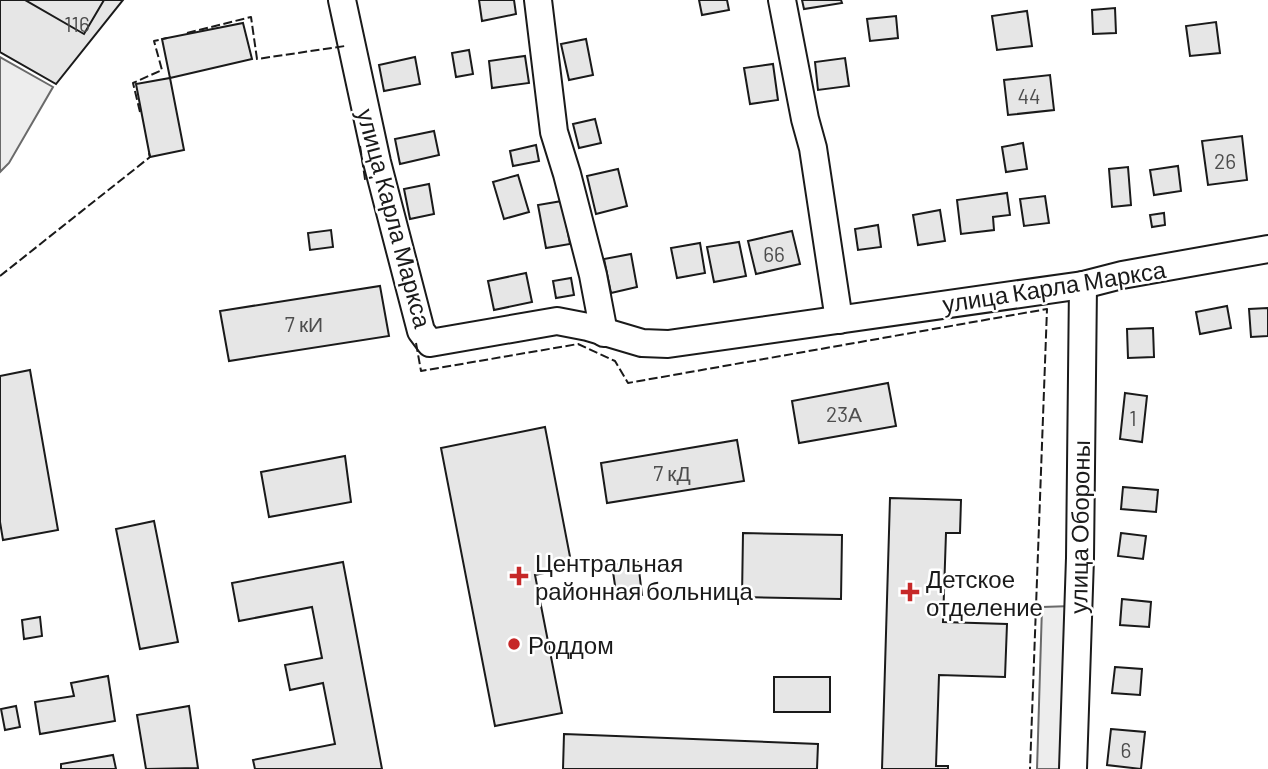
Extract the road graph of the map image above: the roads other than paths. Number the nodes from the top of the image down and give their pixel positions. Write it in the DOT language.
graph roads {
  1 [pos="342,0"];
  2 [pos="538,0"];
  3 [pos="782,0"];
  4 [pos="1268,249"];
  5 [pos="1083,285"];
  6 [pos="839,320"];
  7 [pos="604,332"];
  8 [pos="1073,769"];
  1 -- 7 [label="street, улица Карла Маркса"];
  2 -- 7 [label="street"];
  3 -- 6 [label="street"];
  4 -- 5 [label="street, улица Карла Маркса"];
  5 -- 6 [label="street, улица Карла Маркса"];
  5 -- 8 [label="street, улица Обороны"];
  6 -- 7 [label="street, улица Карла Маркса"];
}
